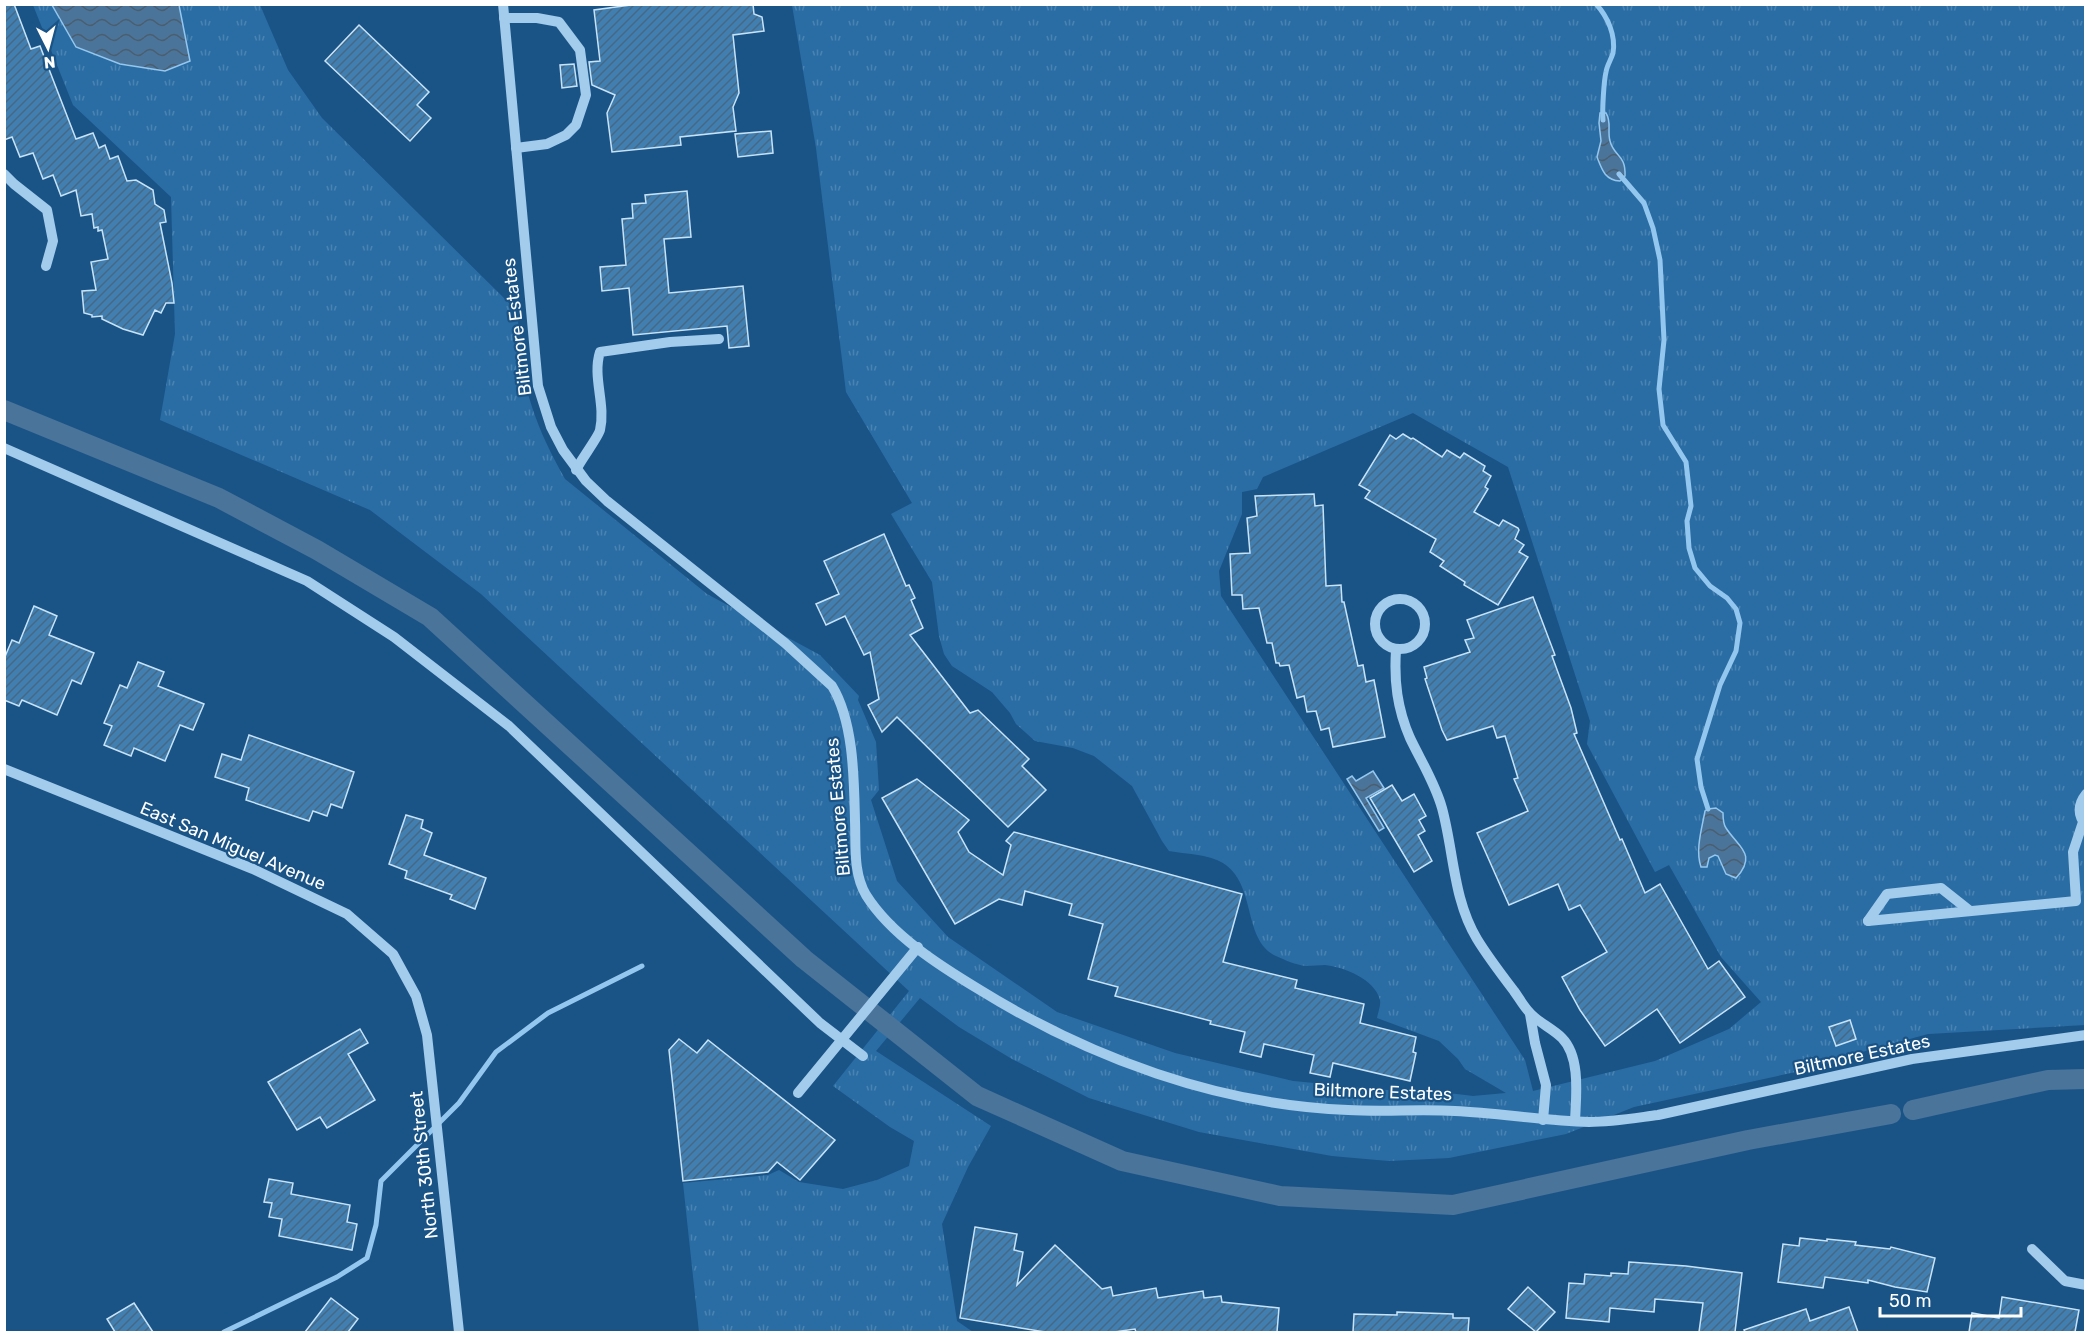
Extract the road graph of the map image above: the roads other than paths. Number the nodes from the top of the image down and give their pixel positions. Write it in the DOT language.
graph roads {
  1 [pos="503,4"];
  2 [pos="504,18"];
  3 [pos="516,148"];
  4 [pos="4,174"];
  5 [pos="46,266"];
  6 [pos="719,339"];
  7 [pos="4,448"];
  8 [pos="576,470"];
  9 [pos="1396,650"];
  10 [pos="4,769"];
  11 [pos="2085,794"];
  12 [pos="2084,824"];
  13 [pos="1970,911"];
  14 [pos="918,947"];
  15 [pos="416,996"];
  16 [pos="1530,1014"];
  17 [pos="2085,1035"];
  18 [pos="843,1040"];
  19 [pos="863,1056"];
  20 [pos="798,1093"];
  21 [pos="1543,1120"];
  22 [pos="1575,1121"];
  23 [pos="2032,1249"];
  24 [pos="2085,1285"];
  25 [pos="459,1332"];
  1 -- 2 [label="street, Biltmore Estates"];
  2 -- 3 [label="street, Biltmore Estates"];
  2 -- 3 [label="street"];
  3 -- 8 [label="street, Biltmore Estates"];
  4 -- 5 [label="street"];
  6 -- 8 [label="street"];
  7 -- 18 [label="street"];
  8 -- 14 [label="street, Biltmore Estates"];
  9 -- 9 [label="street"];
  9 -- 16 [label="street"];
  10 -- 15 [label="street, East San Miguel Avenue"];
  11 -- 12 [label="street"];
  12 -- 13 [label="street"];
  13 -- 13 [label="street"];
  14 -- 18 [label="street"];
  14 -- 21 [label="street, Biltmore Estates"];
  15 -- 25 [label="street, North 30th Street"];
  16 -- 21 [label="street"];
  16 -- 22 [label="street"];
  17 -- 22 [label="street, Biltmore Estates"];
  18 -- 19 [label="street"];
  18 -- 20 [label="street"];
  21 -- 22 [label="street, Biltmore Estates"];
  23 -- 24 [label="street"];
}
